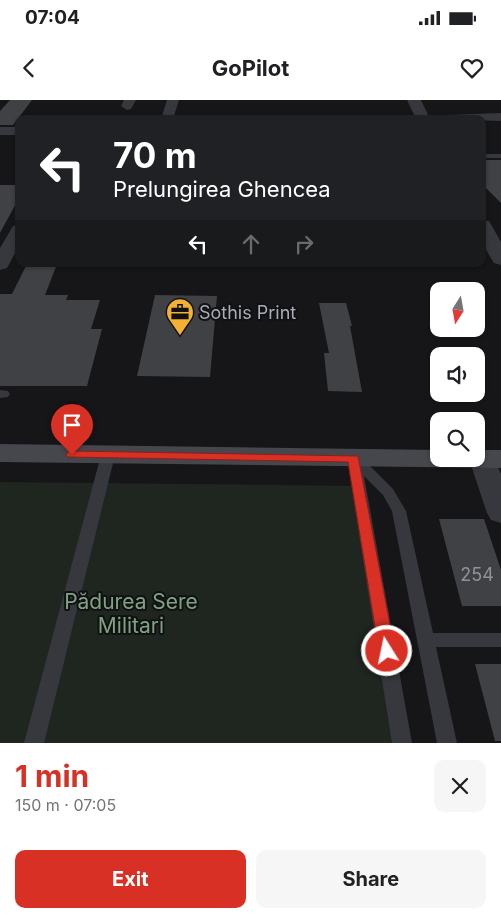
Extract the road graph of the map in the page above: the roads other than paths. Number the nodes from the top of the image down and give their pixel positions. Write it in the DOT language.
graph roads {
  1 [pos="173,100"];
  2 [pos="414,100"];
  3 [pos="168,115"];
  4 [pos="421,115"];
  5 [pos="501,117"];
  6 [pos="486,118"];
  7 [pos="15,130"];
  8 [pos="0,131"];
  9 [pos="486,156"];
  10 [pos="501,156"];
  11 [pos="492,236"];
  12 [pos="10,238"];
  13 [pos="501,259"];
  14 [pos="0,264"];
  15 [pos="0,453"];
  16 [pos="108,455"];
  17 [pos="354,458"];
  18 [pos="430,459"];
  19 [pos="492,459"];
  20 [pos="501,513"];
  21 [pos="426,640"];
  22 [pos="501,640"];
  23 [pos="34,743"];
  24 [pos="402,743"];
  25 [pos="448,743"];
  1 -- 3 [label="street"];
  2 -- 4 [label="street"];
  5 -- 6 [label="street"];
  7 -- 8 [label="street"];
  9 -- 10 [label="lane"];
  11 -- 13 [label="street"];
  12 -- 14 [label="street"];
  15 -- 16 [label="main road"];
  16 -- 17 [label="main road"];
  16 -- 23 [label="lane"];
  17 -- 18 [label="main road"];
  17 -- 21 [label="lane"];
  17 -- 24 [label="lane"];
  19 -- 20 [label="street"];
  21 -- 22 [label="lane"];
  21 -- 25 [label="lane"];
}
